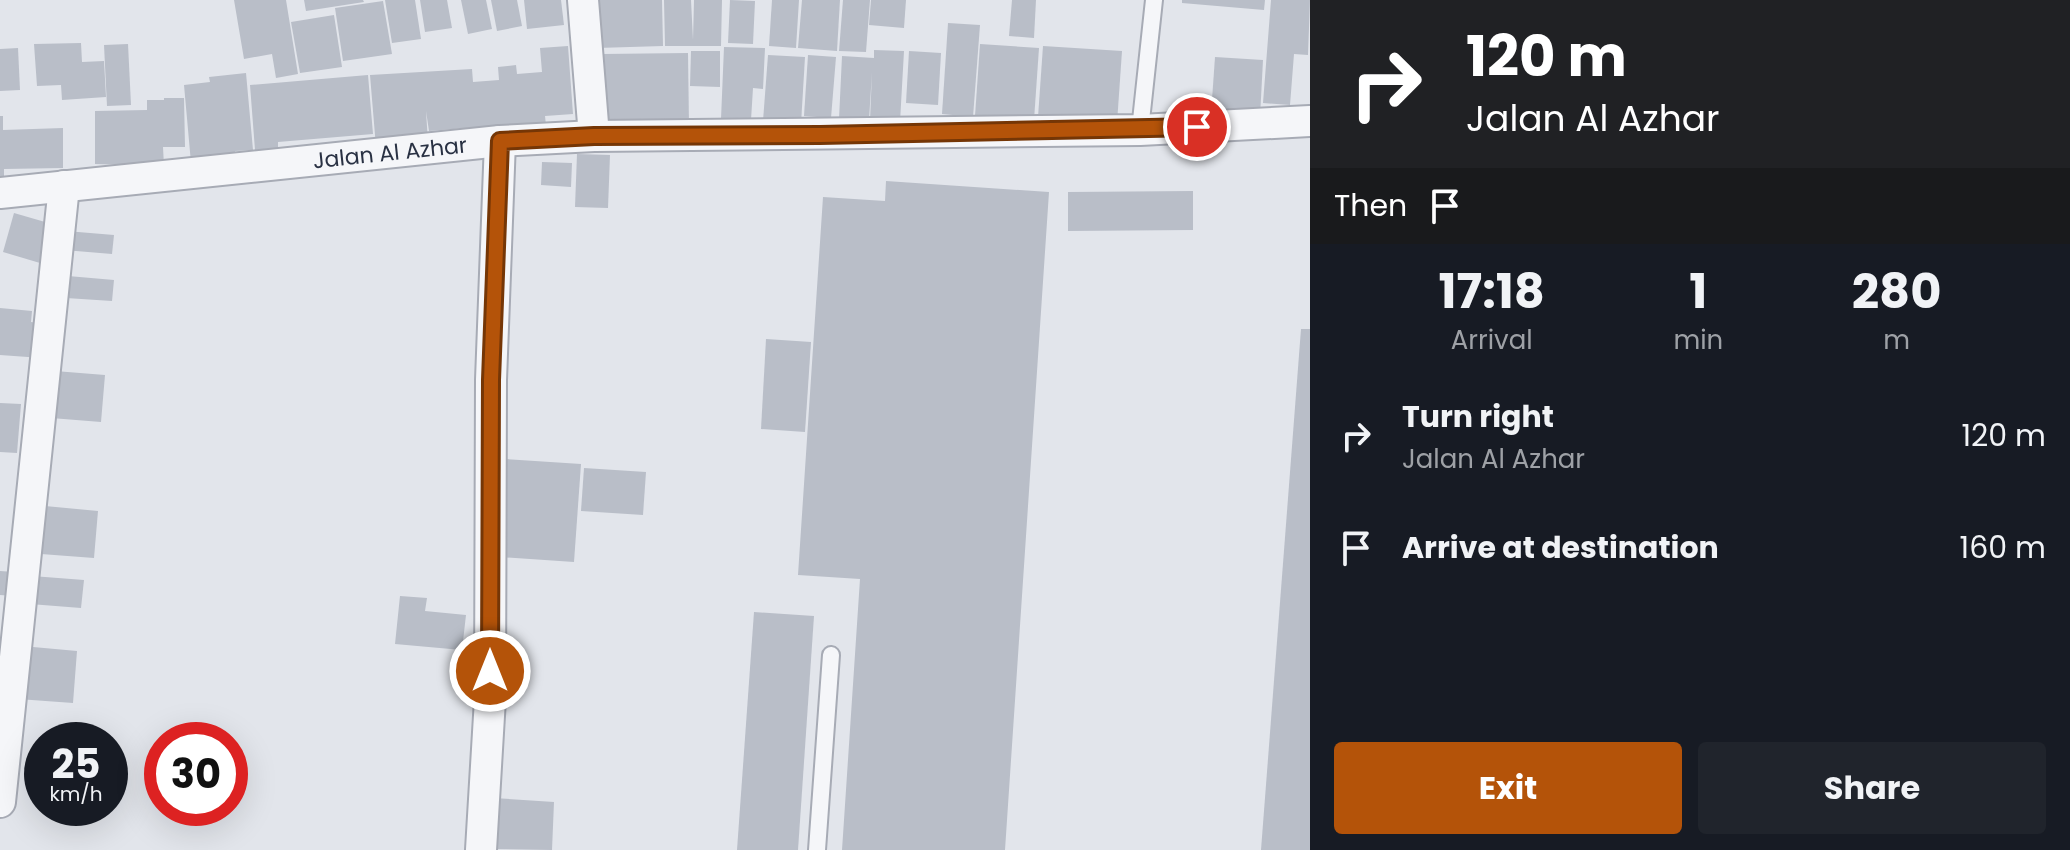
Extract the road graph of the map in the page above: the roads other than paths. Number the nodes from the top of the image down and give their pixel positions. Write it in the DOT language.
graph roads {
  1 [pos="583,0"];
  2 [pos="1154,0"];
  3 [pos="1310,121"];
  4 [pos="1140,130"];
  5 [pos="594,136"];
  6 [pos="500,141"];
  7 [pos="64,186"];
  8 [pos="0,193"];
  9 [pos="831,655"];
  10 [pos="0,802"];
  11 [pos="481,850"];
  12 [pos="817,850"];
  1 -- 5 [label="street"];
  2 -- 4 [label="lane"];
  3 -- 4 [label="street, Jalan Al Azhar"];
  4 -- 5 [label="street, Jalan Al Azhar"];
  5 -- 6 [label="street, Jalan Al Azhar"];
  6 -- 7 [label="street, Jalan Al Azhar"];
  6 -- 11 [label="street"];
  7 -- 8 [label="street, Jalan Al Azhar"];
  7 -- 10 [label="street"];
  9 -- 12 [label="lane"];
}
